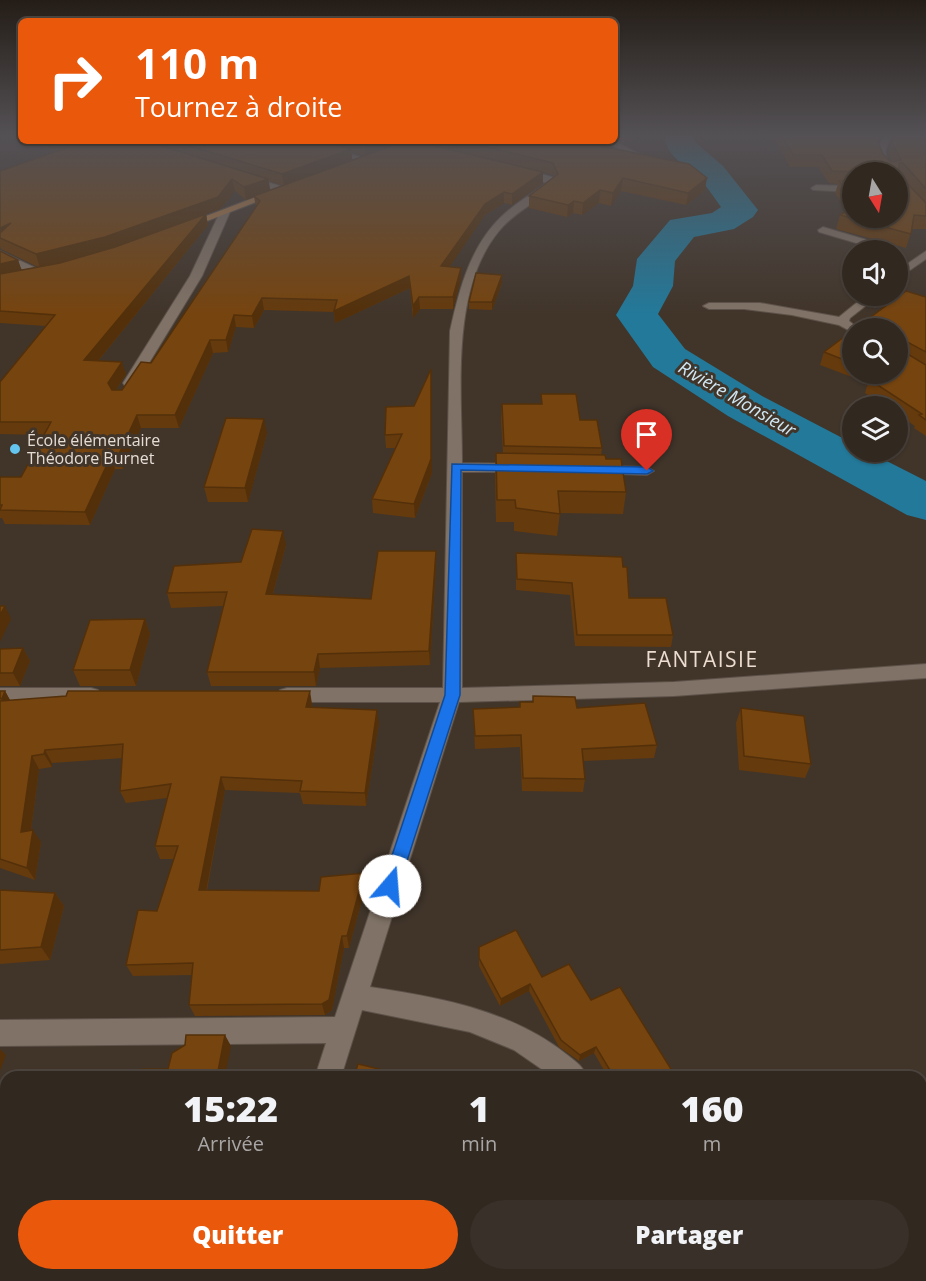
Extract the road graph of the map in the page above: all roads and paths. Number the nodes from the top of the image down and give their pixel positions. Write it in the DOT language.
graph roads {
  1 [pos="271,195"];
  2 [pos="536,195"];
  3 [pos="225,212"];
  4 [pos="177,229"];
  5 [pos="823,230"];
  6 [pos="856,240"];
  7 [pos="0,254"];
  8 [pos="56,270"];
  9 [pos="40,274"];
  10 [pos="20,278"];
  11 [pos="709,306"];
  12 [pos="858,306"];
  13 [pos="846,318"];
  14 [pos="842,324"];
  15 [pos="121,397"];
  16 [pos="456,466"];
  17 [pos="539,468"];
  18 [pos="587,470"];
  19 [pos="647,471"];
  20 [pos="923,674"];
  21 [pos="0,695"];
  22 [pos="107,695"];
  23 [pos="274,695"];
  24 [pos="452,695"];
  25 [pos="354,997"];
  26 [pos="343,1030"];
  27 [pos="0,1033"];
  28 [pos="330,1071"];
  29 [pos="565,1071"];
  1 -- 3 [label="main road"];
  2 -- 16 [label="street"];
  3 -- 4 [label="main road"];
  3 -- 15 [label="street"];
  5 -- 6 [label="street"];
  7 -- 9 [label="street"];
  8 -- 9 [label="main road"];
  9 -- 10 [label="main road"];
  11 -- 14 [label="street"];
  12 -- 13 [label="street"];
  16 -- 17 [label="street"];
  16 -- 24 [label="street"];
  18 -- 19 [label="street"];
  20 -- 24 [label="street"];
  21 -- 22 [label="street"];
  23 -- 24 [label="street"];
  24 -- 25 [label="street"];
  25 -- 26 [label="street"];
  25 -- 29 [label="street"];
  26 -- 27 [label="street"];
  26 -- 28 [label="street"];
}
